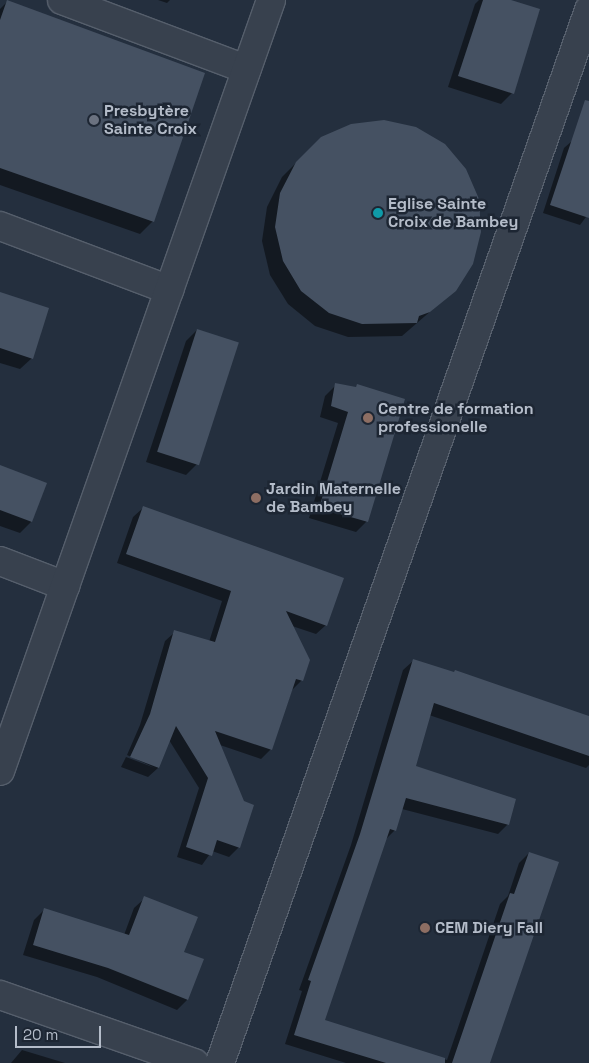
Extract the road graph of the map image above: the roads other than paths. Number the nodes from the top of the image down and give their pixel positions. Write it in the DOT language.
graph roads {
  1 [pos="62,0"];
  2 [pos="271,0"];
  3 [pos="589,10"];
  4 [pos="246,69"];
  5 [pos="0,226"];
  6 [pos="169,290"];
  7 [pos="0,561"];
  8 [pos="65,586"];
  9 [pos="0,772"];
  10 [pos="0,995"];
  11 [pos="194,1063"];
  12 [pos="220,1063"];
  1 -- 4 [label="street"];
  2 -- 4 [label="street"];
  3 -- 12 [label="street"];
  4 -- 6 [label="street"];
  5 -- 6 [label="street"];
  6 -- 8 [label="street"];
  7 -- 8 [label="street"];
  8 -- 9 [label="street"];
  10 -- 11 [label="street"];
}
